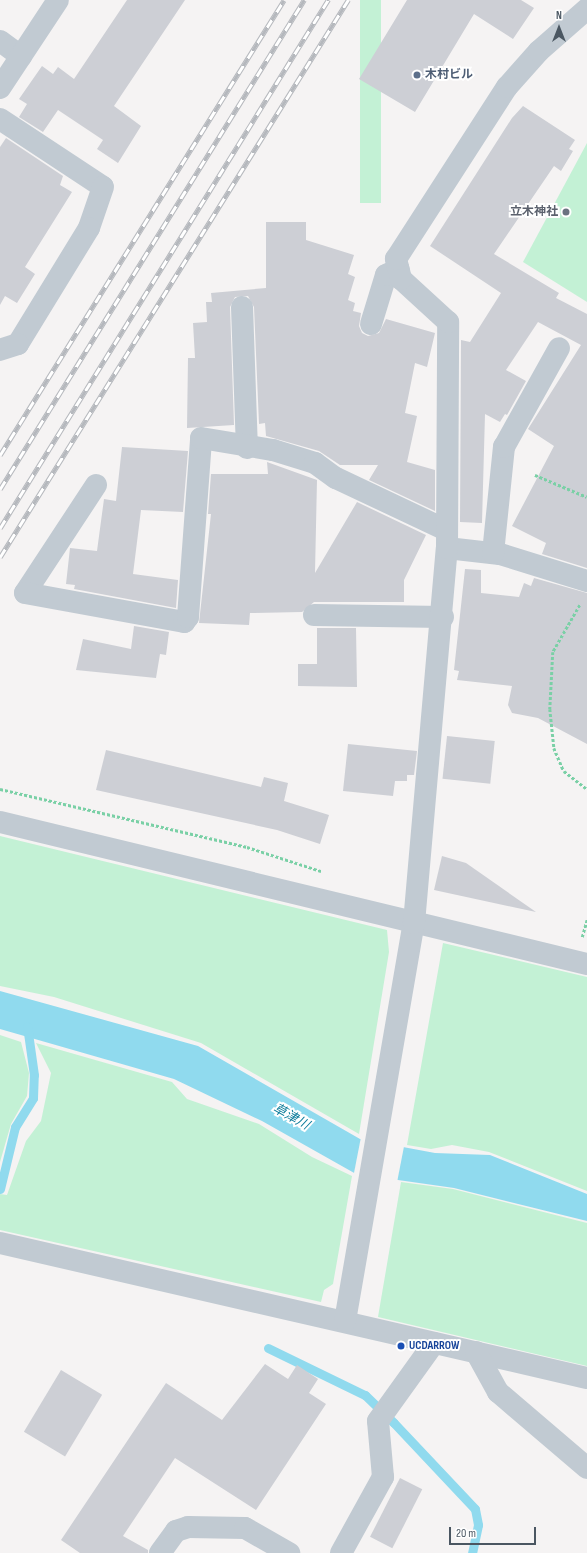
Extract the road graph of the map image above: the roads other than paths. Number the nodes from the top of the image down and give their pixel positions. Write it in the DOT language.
graph roads {
  1 [pos="58,0"];
  2 [pos="587,9"];
  3 [pos="0,41"];
  4 [pos="22,56"];
  5 [pos="0,88"];
  6 [pos="0,119"];
  7 [pos="399,270"];
  8 [pos="242,307"];
  9 [pos="371,324"];
  10 [pos="559,348"];
  11 [pos="0,350"];
  12 [pos="247,448"];
  13 [pos="96,485"];
  14 [pos="446,539"];
  15 [pos="493,553"];
  16 [pos="585,590"];
  17 [pos="314,614"];
  18 [pos="443,617"];
  19 [pos="0,822"];
  20 [pos="414,923"];
  21 [pos="587,964"];
  22 [pos="0,1242"];
  23 [pos="345,1321"];
  24 [pos="434,1343"];
  25 [pos="476,1352"];
  26 [pos="587,1378"];
  27 [pos="587,1468"];
  28 [pos="160,1553"];
  29 [pos="289,1553"];
  30 [pos="341,1553"];
  1 -- 4 [label="street"];
  2 -- 7 [label="street"];
  3 -- 4 [label="street"];
  4 -- 5 [label="street"];
  6 -- 11 [label="street"];
  7 -- 9 [label="street"];
  7 -- 14 [label="street"];
  8 -- 12 [label="street"];
  10 -- 15 [label="street"];
  12 -- 13 [label="street"];
  12 -- 14 [label="street"];
  14 -- 15 [label="street"];
  14 -- 18 [label="street"];
  15 -- 16 [label="street"];
  17 -- 18 [label="street"];
  18 -- 20 [label="street"];
  19 -- 20 [label="street"];
  20 -- 21 [label="street"];
  20 -- 23 [label="street"];
  22 -- 23 [label="street"];
  23 -- 24 [label="street"];
  24 -- 25 [label="street"];
  24 -- 30 [label="street"];
  25 -- 26 [label="street"];
  25 -- 27 [label="street"];
  28 -- 29 [label="street"];
}
